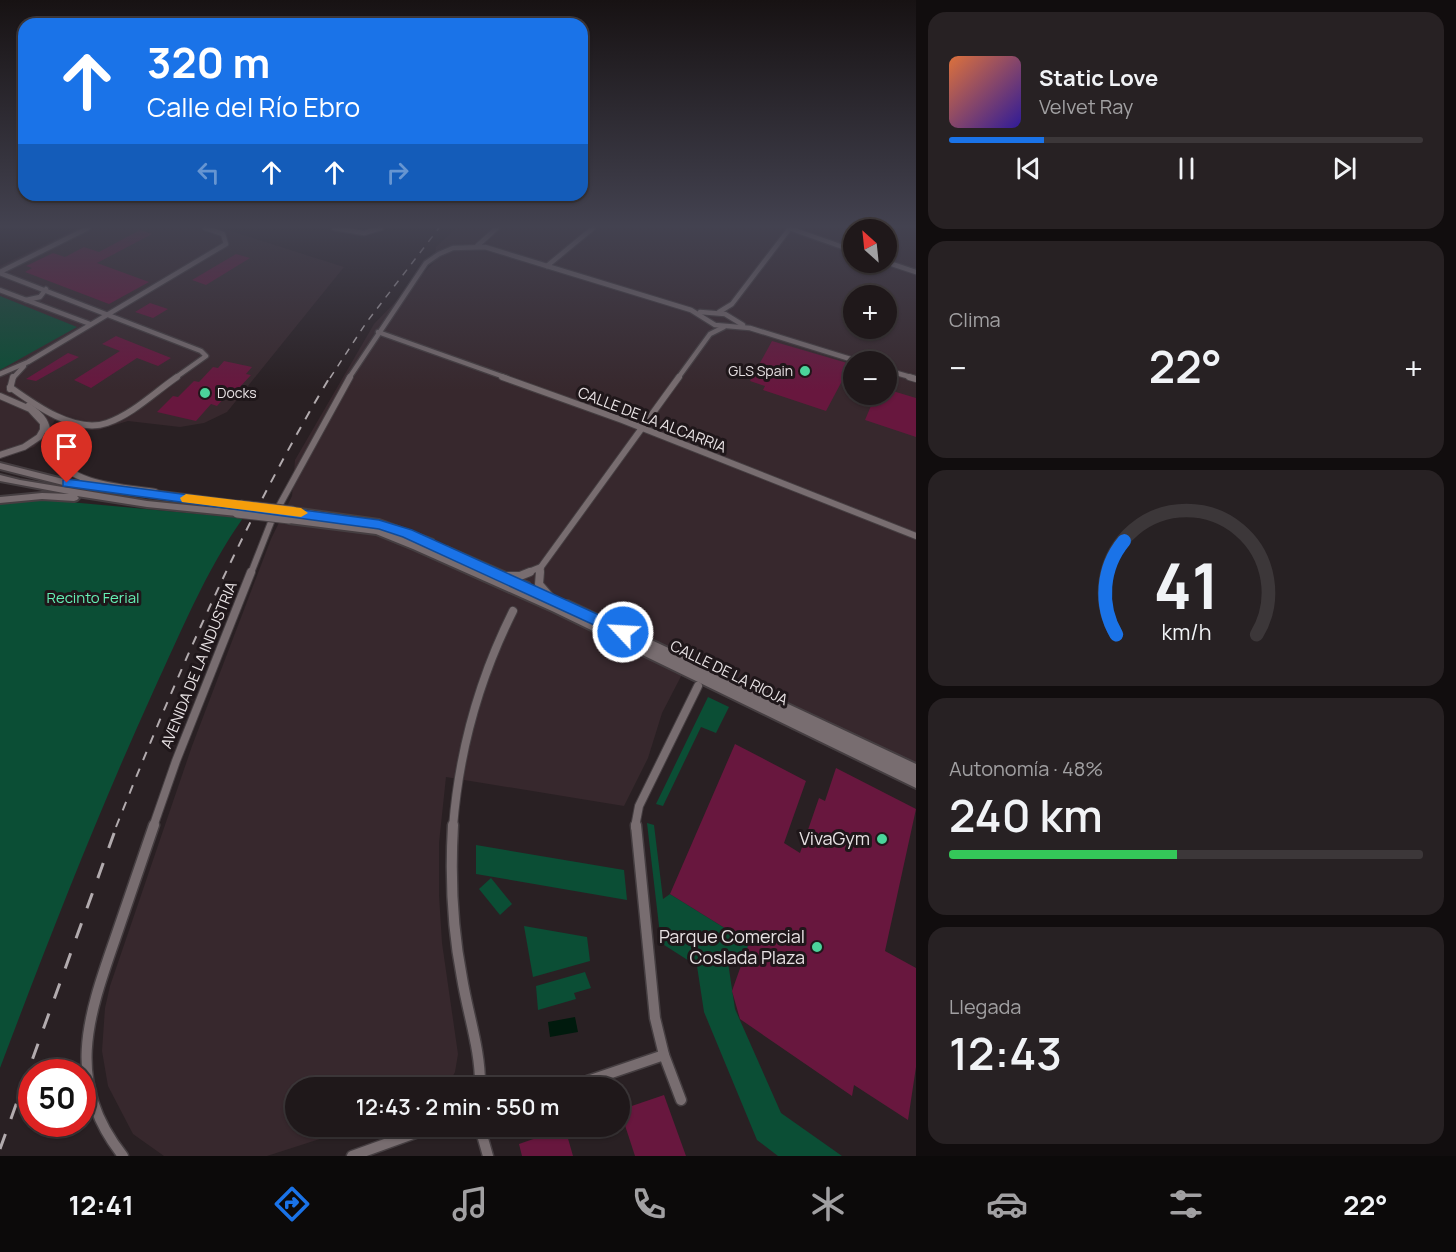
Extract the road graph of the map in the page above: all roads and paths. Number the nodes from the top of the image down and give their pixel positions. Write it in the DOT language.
graph roads {
  1 [pos="27,282"];
  2 [pos="161,282"];
  3 [pos="413,282"];
  4 [pos="599,282"];
  5 [pos="749,282"];
  6 [pos="46,289"];
  7 [pos="0,290"];
  8 [pos="59,295"];
  9 [pos="24,300"];
  10 [pos="732,304"];
  11 [pos="40,306"];
  12 [pos="691,310"];
  13 [pos="716,313"];
  14 [pos="106,315"];
  15 [pos="732,318"];
  16 [pos="708,320"];
  17 [pos="91,324"];
  18 [pos="726,326"];
  19 [pos="750,328"];
  20 [pos="378,332"];
  21 [pos="711,333"];
  22 [pos="843,357"];
  23 [pos="28,362"];
  24 [pos="897,373"];
  25 [pos="0,374"];
  26 [pos="916,379"];
  27 [pos="10,387"];
  28 [pos="0,396"];
  29 [pos="643,428"];
  30 [pos="0,454"];
  31 [pos="0,466"];
  32 [pos="0,478"];
  33 [pos="186,498"];
  34 [pos="0,500"];
  35 [pos="147,504"];
  36 [pos="238,509"];
  37 [pos="291,515"];
  38 [pos="916,536"];
  39 [pos="541,567"];
  40 [pos="501,576"];
  41 [pos="551,598"];
  42 [pos="513,611"];
  43 [pos="698,686"];
  44 [pos="916,770"];
  45 [pos="916,782"];
  46 [pos="664,1055"];
  47 [pos="479,1077"];
  48 [pos="599,1077"];
  49 [pos="681,1100"];
  50 [pos="404,1137"];
  51 [pos="483,1137"];
  52 [pos="123,1156"];
  53 [pos="351,1156"];
  54 [pos="488,1156"];
  1 -- 6 [label="street"];
  2 -- 14 [label="street"];
  3 -- 20 [label="street, AVENIDA DE LA INDUSTRIA"];
  4 -- 12 [label="street"];
  5 -- 10 [label="street"];
  6 -- 8 [label="street"];
  6 -- 9 [label="street"];
  7 -- 9 [label="street"];
  8 -- 11 [label="street"];
  8 -- 14 [label="street"];
  9 -- 11 [label="street"];
  10 -- 13 [label="street"];
  10 -- 15 [label="street"];
  11 -- 17 [label="street"];
  12 -- 13 [label="street"];
  12 -- 16 [label="street"];
  13 -- 15 [label="street"];
  13 -- 16 [label="street"];
  14 -- 17 [label="street"];
  14 -- 27 [label="street"];
  15 -- 18 [label="street"];
  15 -- 19 [label="street"];
  16 -- 18 [label="street"];
  16 -- 21 [label="street"];
  17 -- 23 [label="street"];
  18 -- 19 [label="street"];
  18 -- 21 [label="street"];
  19 -- 22 [label="street"];
  20 -- 29 [label="street, CALLE DE LA ALCARRIA"];
  20 -- 52 [label="street, AVENIDA DE LA INDUSTRIA"];
  21 -- 29 [label="street"];
  23 -- 25 [label="street"];
  23 -- 27 [label="street"];
  24 -- 26 [label="street"];
  27 -- 33 [label="street"];
  28 -- 30 [label="street"];
  29 -- 38 [label="street, CALLE DE LA ALCARRIA"];
  29 -- 39 [label="street"];
  31 -- 33 [label="main road"];
  32 -- 35 [label="main road"];
  33 -- 36 [label="main road"];
  34 -- 35 [label="main road"];
  35 -- 36 [label="main road"];
  36 -- 37 [label="main road, bridge"];
  37 -- 40 [label="main road, CALLE DE LA RIOJA"];
  37 -- 45 [label="main road, CALLE DE LA RIOJA"];
  39 -- 40 [label="street"];
  39 -- 41 [label="street"];
  40 -- 41 [label="main road, CALLE DE LA RIOJA"];
  41 -- 44 [label="main road, CALLE DE LA RIOJA"];
  42 -- 47 [label="street"];
  43 -- 46 [label="street"];
  46 -- 48 [label="street"];
  46 -- 49 [label="street"];
  50 -- 53 [label="street"];
  51 -- 54 [label="street"];
}
